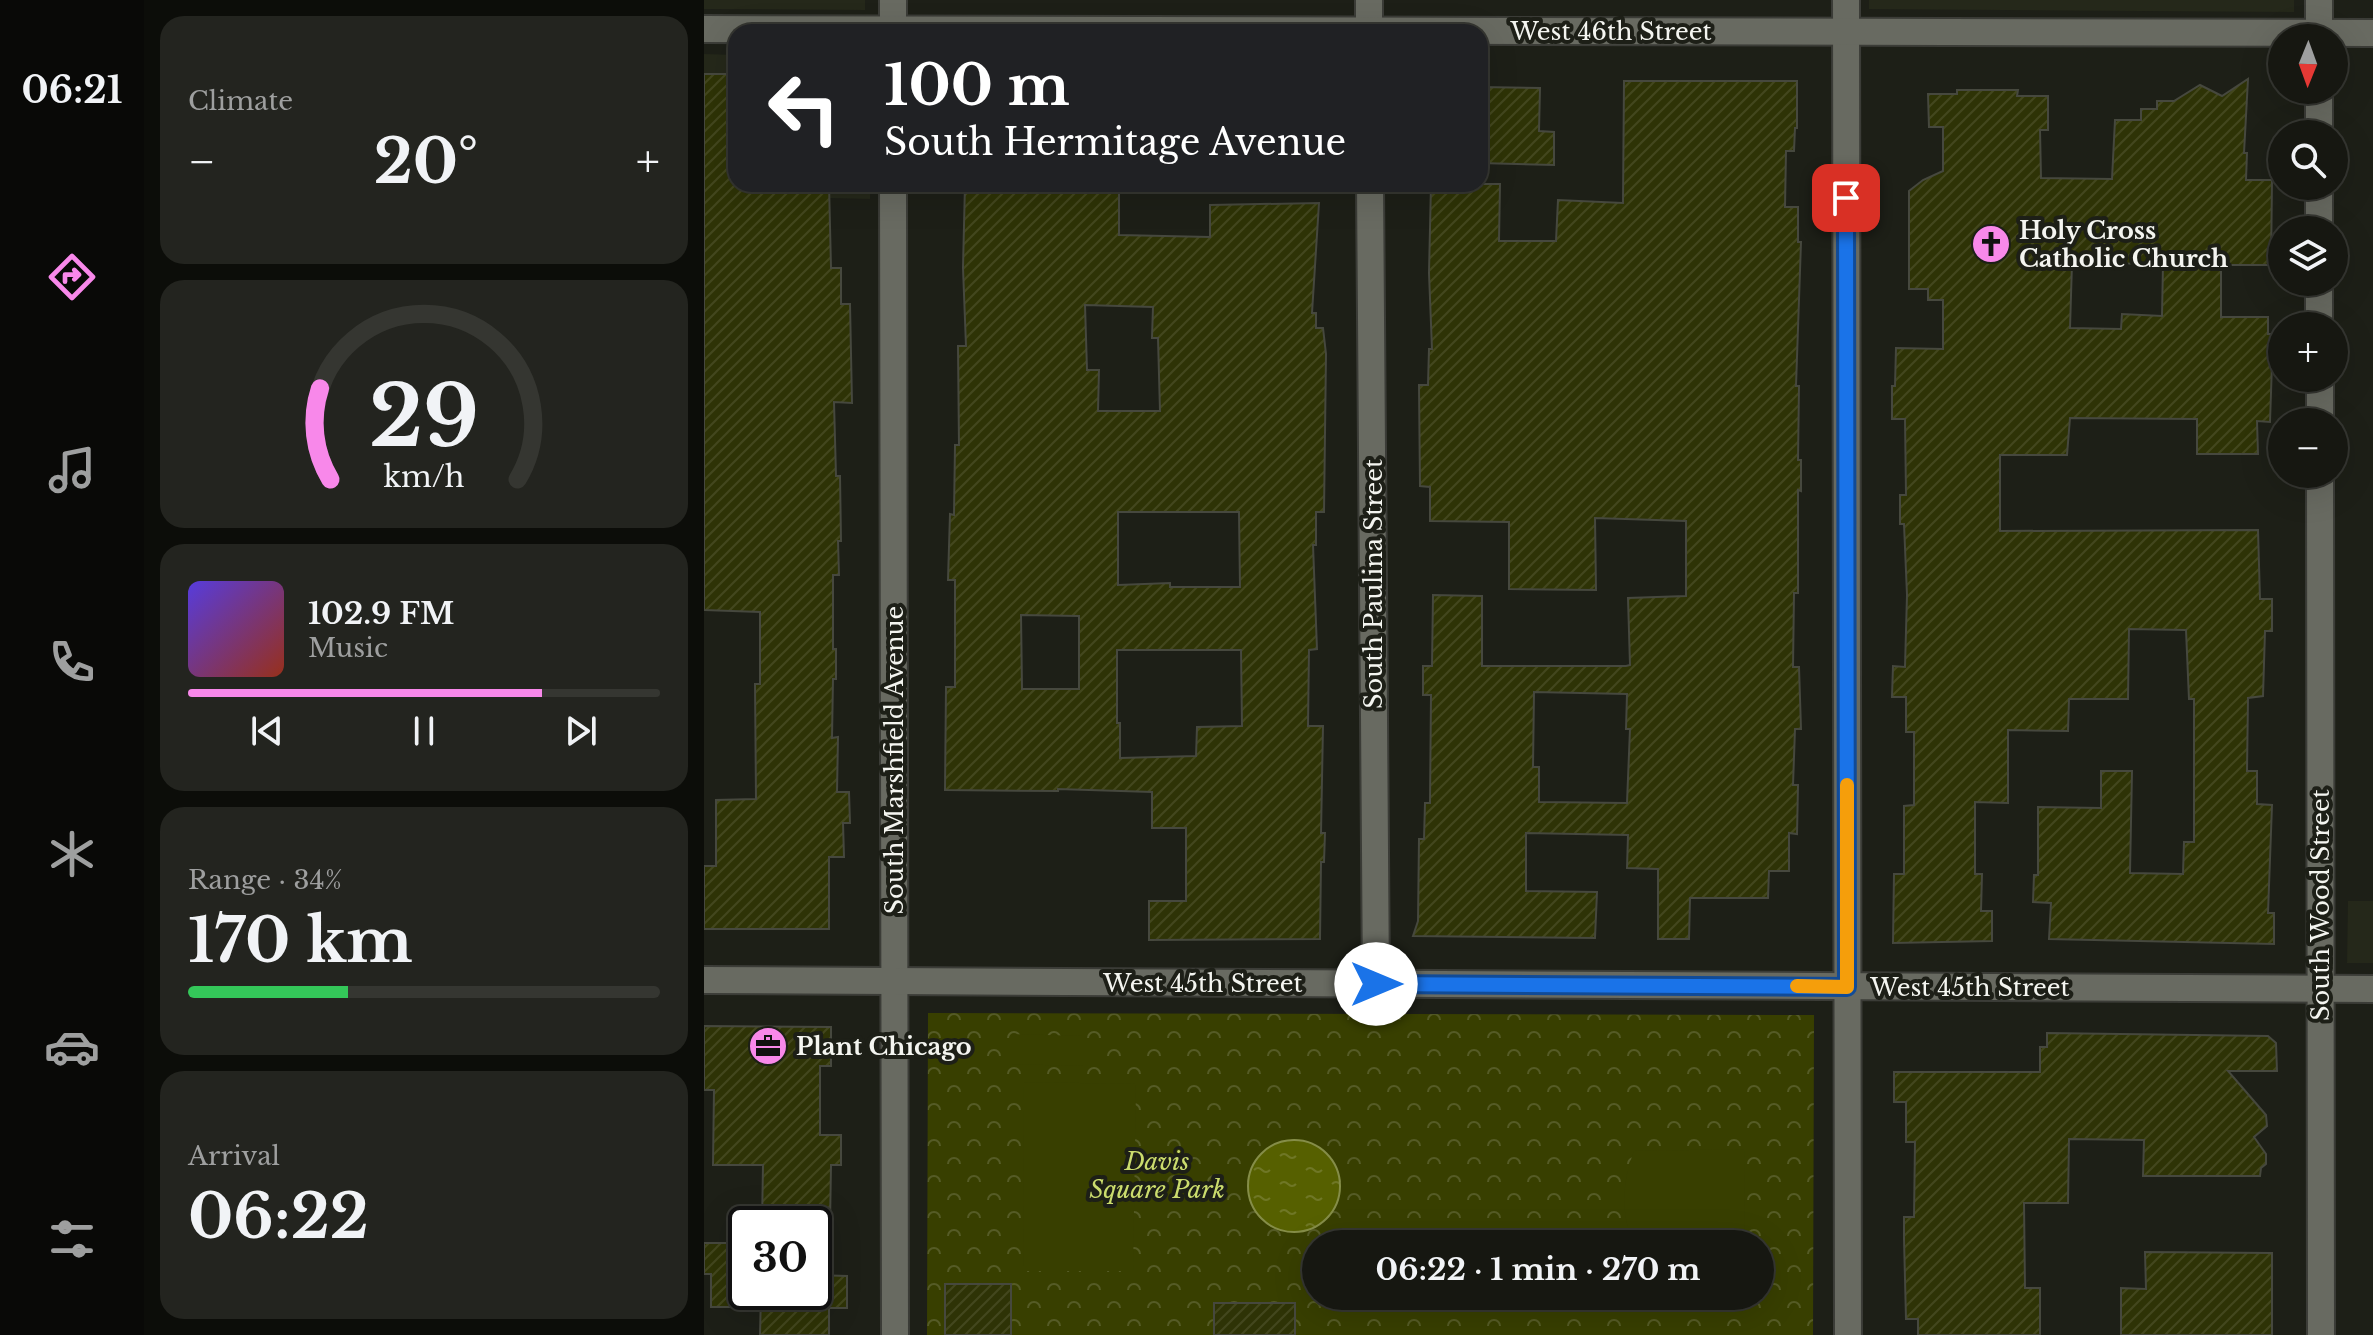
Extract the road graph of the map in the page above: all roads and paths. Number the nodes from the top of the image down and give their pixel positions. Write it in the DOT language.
graph roads {
  1 [pos="893,0"];
  2 [pos="1369,0"];
  3 [pos="1846,0"];
  4 [pos="2319,0"];
  5 [pos="893,24"];
  6 [pos="1369,24"];
  7 [pos="2319,24"];
  8 [pos="704,29"];
  9 [pos="728,29"];
  10 [pos="1488,31"];
  11 [pos="1846,32"];
  12 [pos="2373,33"];
  13 [pos="2348,34"];
  14 [pos="2268,35"];
  15 [pos="893,192"];
  16 [pos="1370,192"];
  17 [pos="2320,488"];
  18 [pos="704,980"];
  19 [pos="894,981"];
  20 [pos="1376,984"];
  21 [pos="1847,987"];
  22 [pos="2321,989"];
  23 [pos="2373,989"];
  24 [pos="895,1335"];
  25 [pos="1848,1335"];
  26 [pos="2321,1335"];
  1 -- 5 [label="street"];
  2 -- 6 [label="street"];
  3 -- 11 [label="street"];
  4 -- 7 [label="street"];
  8 -- 9 [label="street, West 46th Street"];
  10 -- 11 [label="street, West 46th Street"];
  11 -- 14 [label="street, West 46th Street"];
  11 -- 21 [label="street"];
  12 -- 13 [label="street, West 46th Street"];
  15 -- 19 [label="street, South Marshfield Avenue"];
  16 -- 20 [label="street, South Paulina Street"];
  17 -- 22 [label="street, South Wood Street"];
  18 -- 19 [label="street, West 45th Street"];
  19 -- 20 [label="street, West 45th Street"];
  19 -- 24 [label="street, South Marshfield Avenue"];
  20 -- 21 [label="street, West 45th Street"];
  21 -- 22 [label="street, West 45th Street"];
  21 -- 25 [label="street"];
  22 -- 23 [label="street, West 45th Street"];
  22 -- 26 [label="street, South Wood Street"];
}
